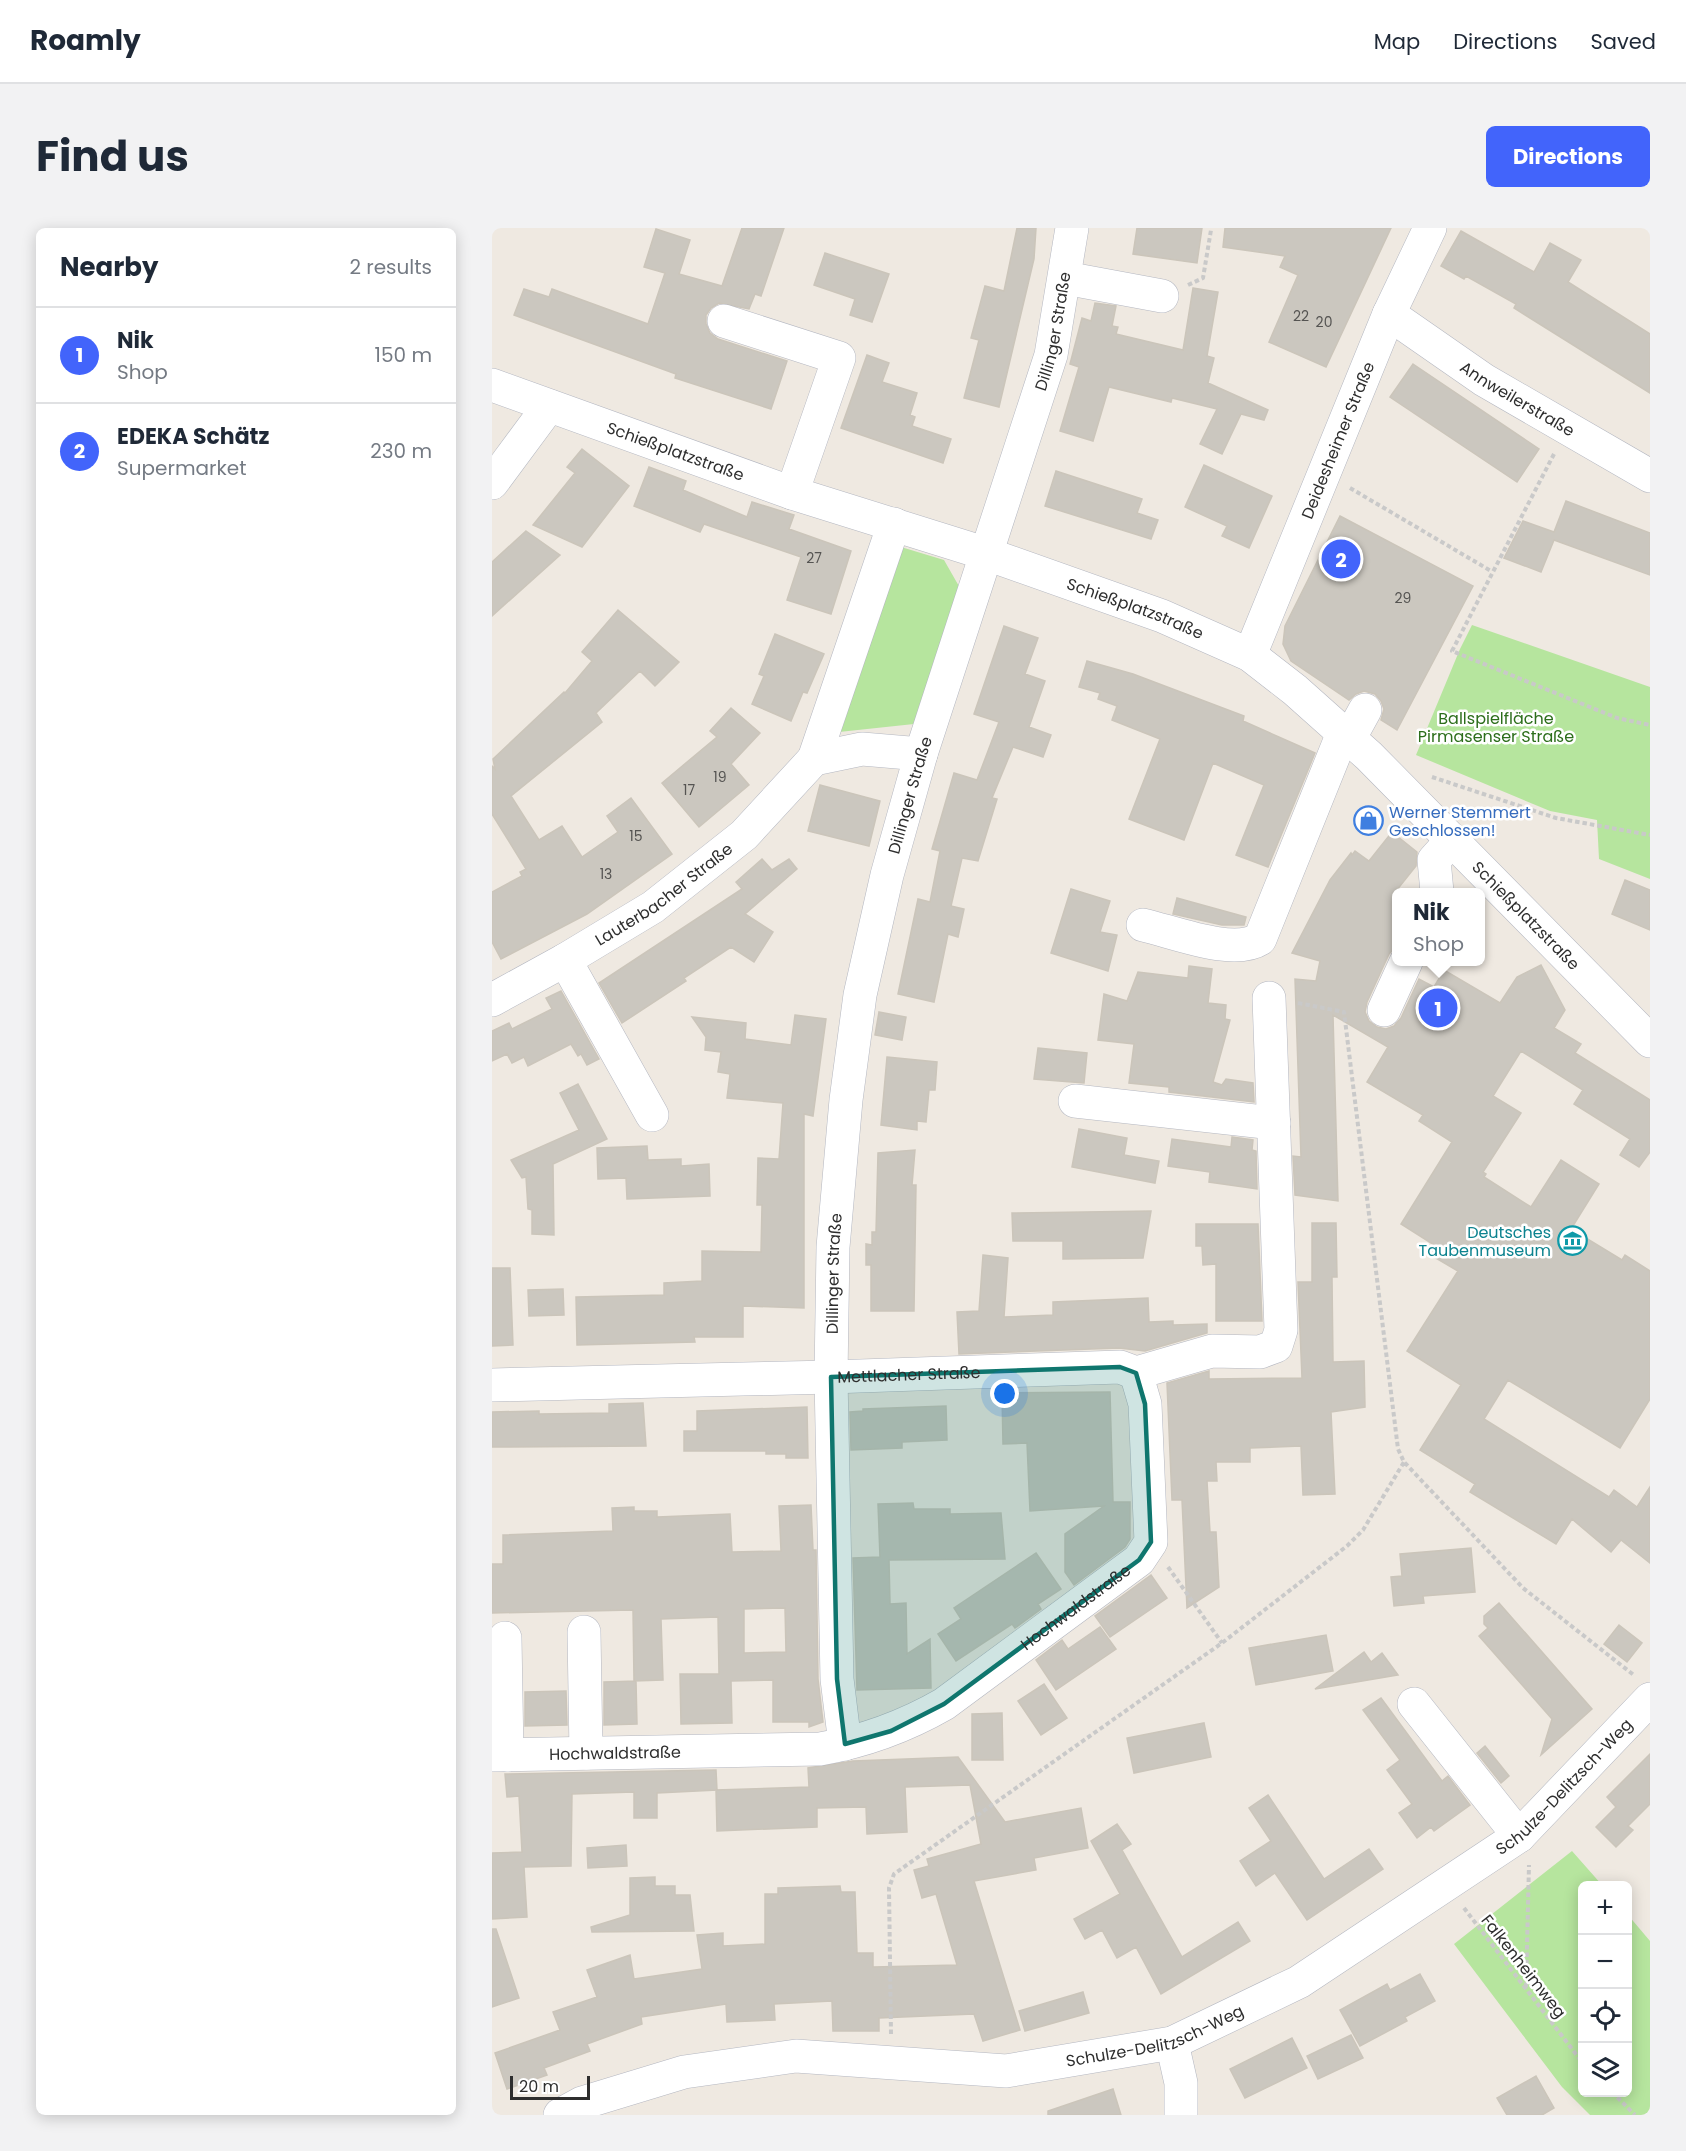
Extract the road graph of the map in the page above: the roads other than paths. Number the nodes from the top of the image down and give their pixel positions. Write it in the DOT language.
graph roads {
  1 [pos="1072,228"];
  2 [pos="1430,228"];
  3 [pos="1065,278"];
  4 [pos="1162,296"];
  5 [pos="1389,314"];
  6 [pos="724,321"];
  7 [pos="492,385"];
  8 [pos="549,405"];
  9 [pos="1650,476"];
  10 [pos="492,483"];
  11 [pos="792,493"];
  12 [pos="894,524"];
  13 [pos="984,554"];
  14 [pos="1250,655"];
  15 [pos="1352,727"];
  16 [pos="921,754"];
  17 [pos="814,759"];
  18 [pos="1452,840"];
  19 [pos="1437,888"];
  20 [pos="1143,924"];
  21 [pos="565,960"];
  22 [pos="1404,966"];
  23 [pos="1269,998"];
  24 [pos="492,1000"];
  25 [pos="1384,1010"];
  26 [pos="1650,1041"];
  27 [pos="1075,1101"];
  28 [pos="652,1115"];
  29 [pos="1274,1123"];
  30 [pos="1136,1373"];
  31 [pos="831,1377"];
  32 [pos="492,1385"];
  33 [pos="584,1632"];
  34 [pos="505,1638"];
  35 [pos="1646,1689"];
  36 [pos="1414,1704"];
  37 [pos="845,1744"];
  38 [pos="586,1753"];
  39 [pos="500,1755"];
  40 [pos="1525,1831"];
  41 [pos="1172,2043"];
  42 [pos="560,2115"];
  43 [pos="1181,2115"];
  1 -- 3 [label="street, Dillinger Straße"];
  2 -- 5 [label="street, Deidesheimer Straße"];
  3 -- 4 [label="street"];
  3 -- 13 [label="street, Dillinger Straße"];
  5 -- 9 [label="street, Annweilerstraße"];
  5 -- 14 [label="street, Deidesheimer Straße"];
  6 -- 11 [label="street"];
  7 -- 8 [label="street, Schießplatzstraße"];
  8 -- 10 [label="street"];
  8 -- 11 [label="street, Schießplatzstraße"];
  11 -- 12 [label="street, Schießplatzstraße"];
  12 -- 13 [label="street, Schießplatzstraße"];
  12 -- 17 [label="street, Lauterbacher Straße"];
  13 -- 14 [label="street, Schießplatzstraße"];
  13 -- 16 [label="street, Dillinger Straße"];
  14 -- 15 [label="street, Schießplatzstraße"];
  15 -- 18 [label="street, Schießplatzstraße"];
  15 -- 20 [label="street"];
  16 -- 17 [label="street"];
  16 -- 31 [label="street, Dillinger Straße"];
  17 -- 21 [label="street, Lauterbacher Straße"];
  18 -- 19 [label="street"];
  18 -- 26 [label="street, Schießplatzstraße"];
  21 -- 24 [label="street, Lauterbacher Straße"];
  21 -- 28 [label="street"];
  22 -- 25 [label="street"];
  23 -- 29 [label="street, Mettlacher Straße"];
  27 -- 29 [label="street"];
  29 -- 30 [label="street, Mettlacher Straße"];
  30 -- 31 [label="street, Mettlacher Straße"];
  30 -- 37 [label="street, Hochwaldstraße"];
  31 -- 32 [label="street, Mettlacher Straße"];
  31 -- 37 [label="street"];
  33 -- 38 [label="street"];
  34 -- 39 [label="street"];
  35 -- 40 [label="street, Schulze-Delitzsch-Weg"];
  36 -- 40 [label="street"];
  37 -- 38 [label="street, Hochwaldstraße"];
  38 -- 39 [label="street, Hochwaldstraße"];
  40 -- 41 [label="street, Schulze-Delitzsch-Weg"];
  41 -- 42 [label="street, Schulze-Delitzsch-Weg"];
  41 -- 43 [label="street"];
}
